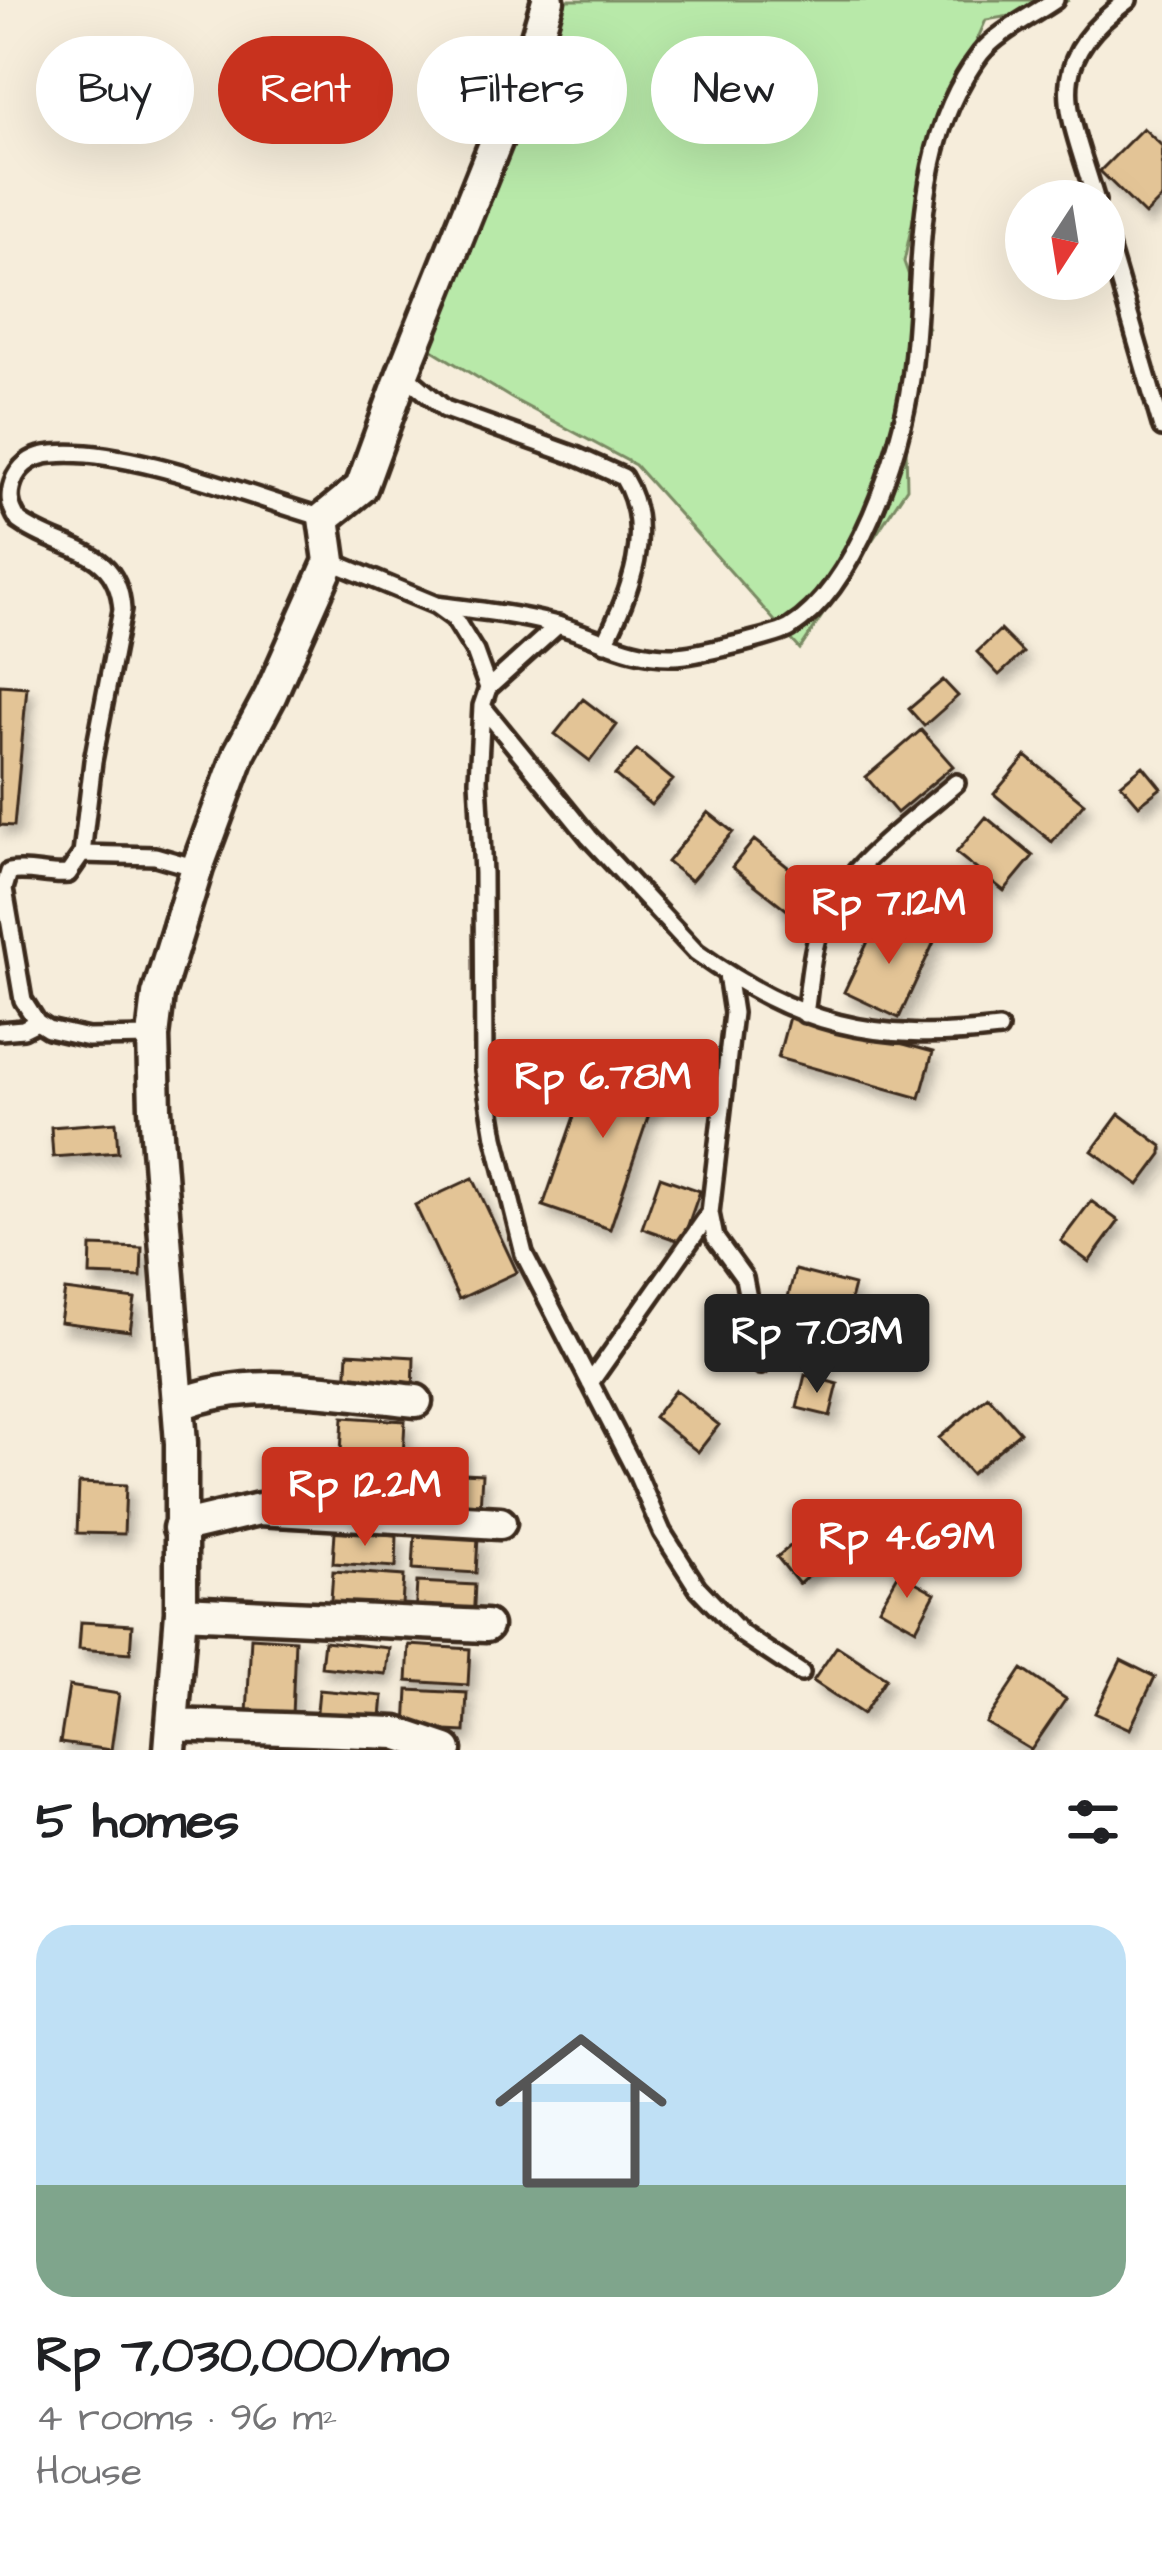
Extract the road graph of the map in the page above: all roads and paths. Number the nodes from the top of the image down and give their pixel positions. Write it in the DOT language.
graph roads {
  1 [pos="548,0"];
  2 [pos="1055,0"];
  3 [pos="1128,0"];
  4 [pos="1090,180"];
  5 [pos="1125,300"];
  6 [pos="403,373"];
  7 [pos="1162,428"];
  8 [pos="324,518"];
  9 [pos="330,561"];
  10 [pos="436,605"];
  11 [pos="558,625"];
  12 [pos="605,643"];
  13 [pos="488,688"];
  14 [pos="482,706"];
  15 [pos="956,783"];
  16 [pos="82,854"];
  17 [pos="197,868"];
  18 [pos="727,974"];
  19 [pos="805,1014"];
  20 [pos="37,1022"];
  21 [pos="998,1029"];
  22 [pos="0,1031"];
  23 [pos="153,1037"];
  24 [pos="710,1213"];
  25 [pos="761,1365"];
  26 [pos="590,1384"];
  27 [pos="416,1401"];
  28 [pos="181,1404"];
  29 [pos="500,1523"];
  30 [pos="178,1528"];
  31 [pos="181,1612"];
  32 [pos="486,1625"];
  33 [pos="801,1673"];
  34 [pos="171,1738"];
  35 [pos="446,1750"];
  1 -- 6 [label="street"];
  2 -- 12 [label="lane"];
  3 -- 4 [label="lane"];
  5 -- 7 [label="lane"];
  6 -- 8 [label="street"];
  6 -- 12 [label="lane"];
  8 -- 9 [label="street"];
  8 -- 16 [label="lane"];
  9 -- 10 [label="lane"];
  9 -- 17 [label="street"];
  10 -- 11 [label="lane"];
  10 -- 13 [label="lane"];
  11 -- 12 [label="lane"];
  11 -- 13 [label="lane"];
  13 -- 14 [label="lane"];
  14 -- 18 [label="lane"];
  14 -- 26 [label="lane"];
  15 -- 19 [label="lane"];
  16 -- 17 [label="lane"];
  16 -- 20 [label="lane"];
  17 -- 23 [label="street"];
  18 -- 19 [label="lane"];
  18 -- 24 [label="lane"];
  19 -- 21 [label="lane"];
  20 -- 22 [label="lane"];
  20 -- 23 [label="lane"];
  23 -- 28 [label="street"];
  24 -- 25 [label="lane"];
  24 -- 26 [label="lane"];
  26 -- 33 [label="lane"];
  27 -- 28 [label="street"];
  28 -- 30 [label="street"];
  29 -- 30 [label="street"];
  30 -- 31 [label="street"];
  31 -- 32 [label="street"];
  31 -- 34 [label="street"];
  34 -- 35 [label="street"];
}
